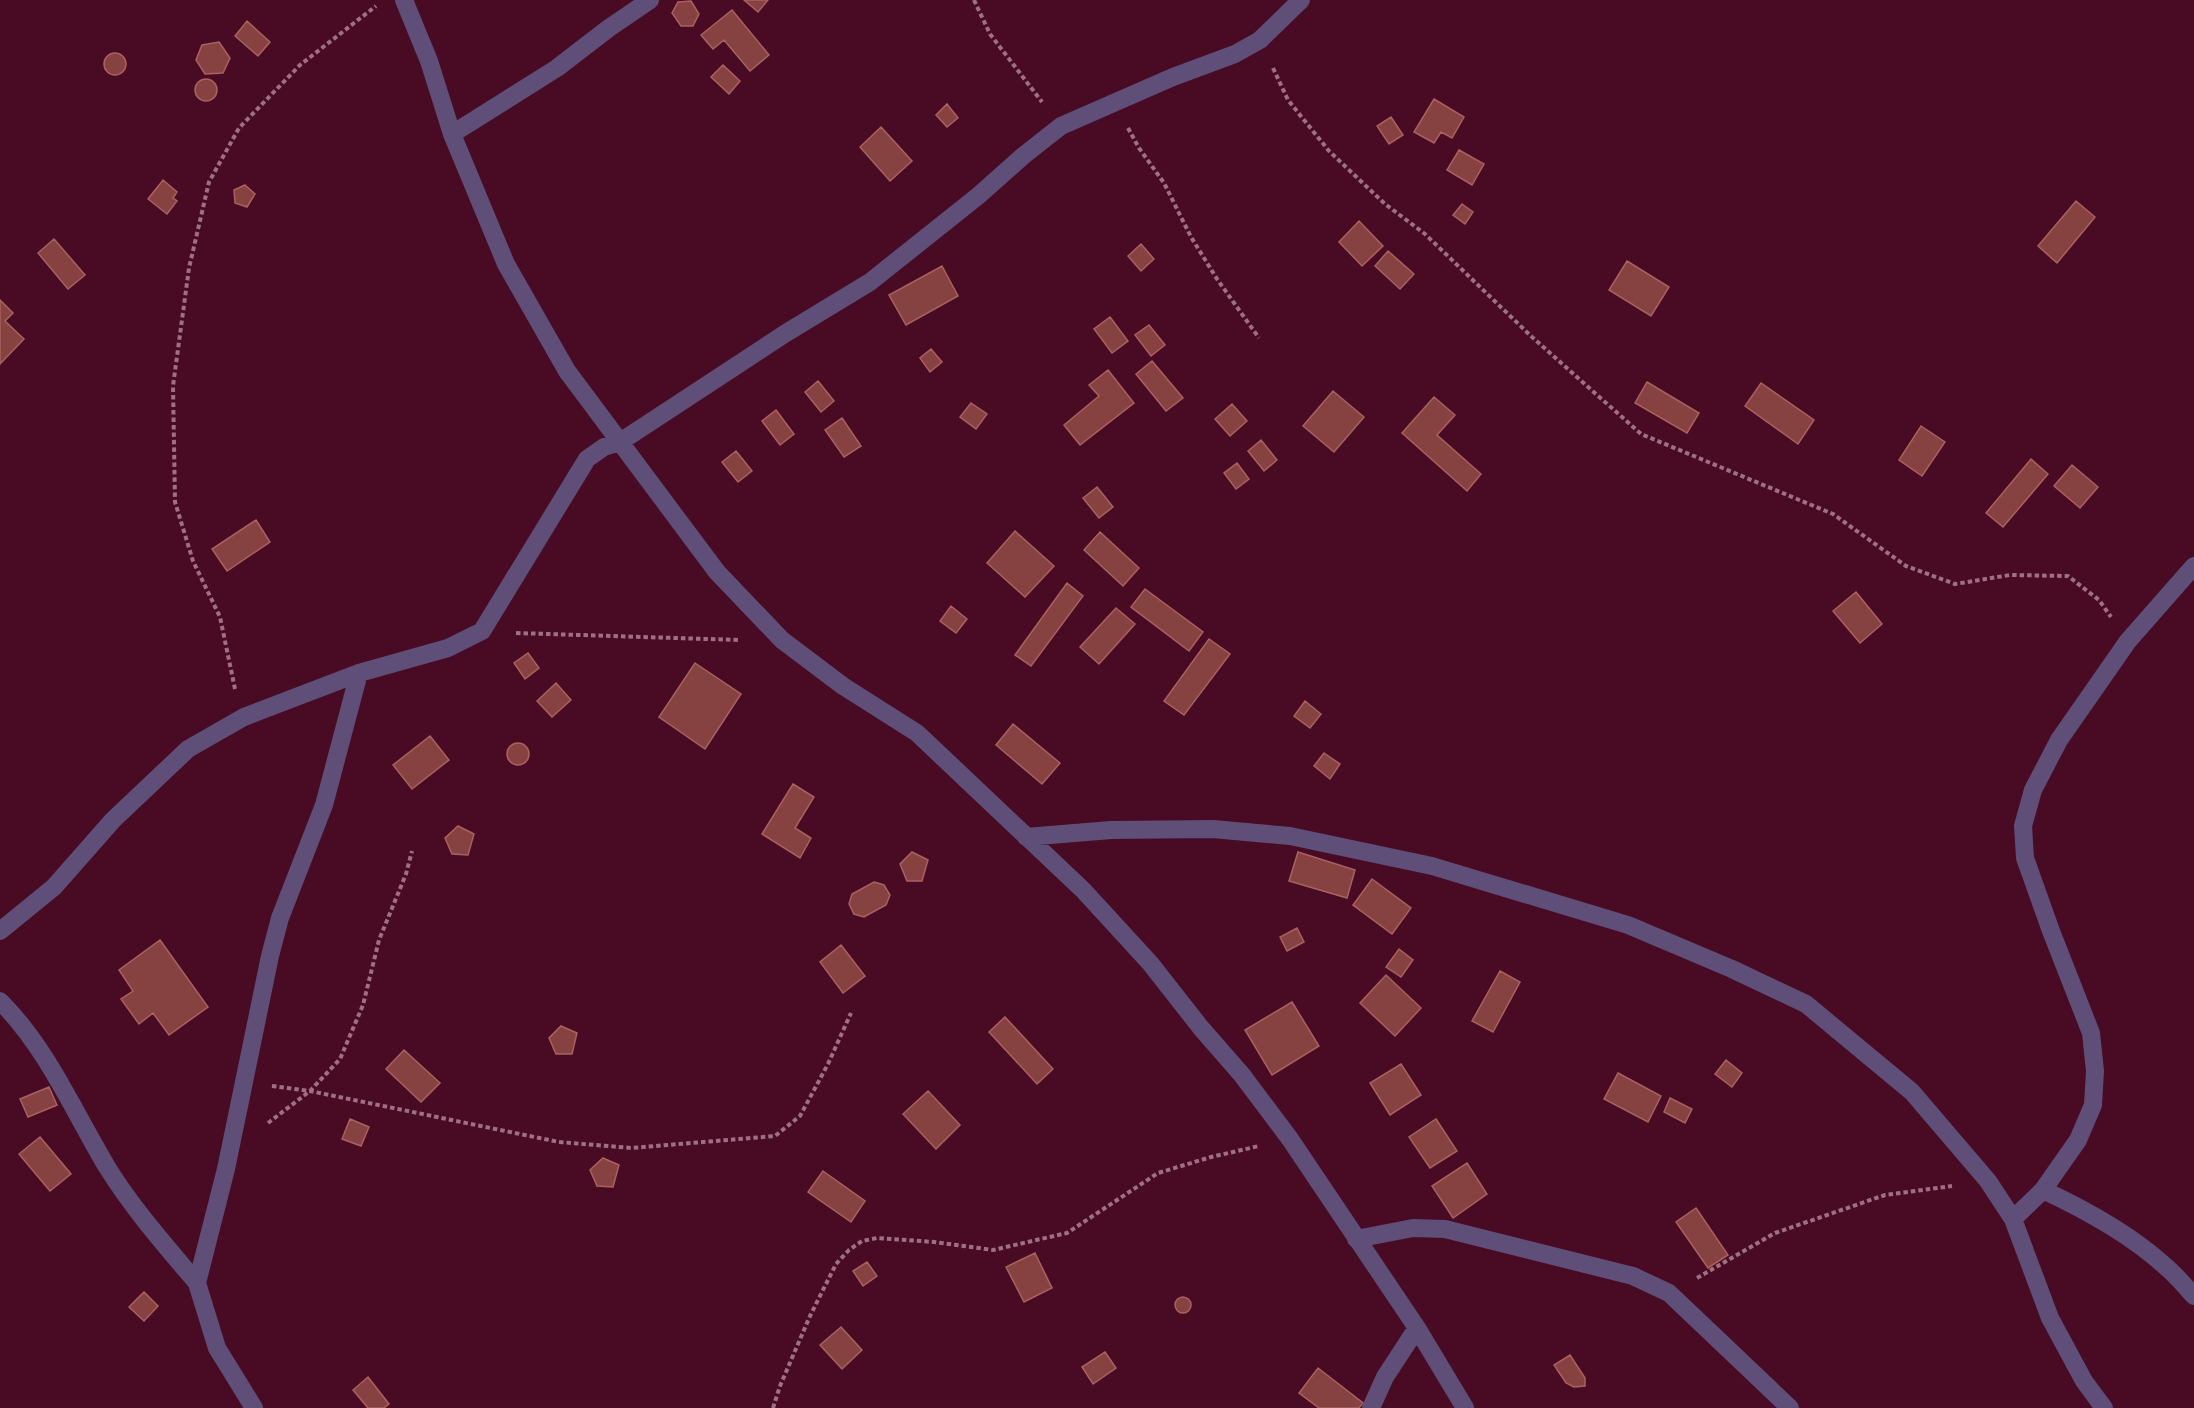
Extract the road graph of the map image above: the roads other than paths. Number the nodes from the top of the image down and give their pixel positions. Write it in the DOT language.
graph roads {
  1 [pos="404,0"];
  2 [pos="650,0"];
  3 [pos="1301,0"];
  4 [pos="452,134"];
  5 [pos="620,442"];
  6 [pos="2194,566"];
  7 [pos="359,673"];
  8 [pos="1026,837"];
  9 [pos="0,931"];
  10 [pos="0,1001"];
  11 [pos="2043,1190"];
  12 [pos="2013,1219"];
  13 [pos="1356,1239"];
  14 [pos="197,1283"];
  15 [pos="2194,1296"];
  16 [pos="1417,1328"];
  17 [pos="254,1408"];
  18 [pos="1371,1408"];
  19 [pos="1465,1408"];
  20 [pos="1790,1408"];
  21 [pos="2104,1408"];
  1 -- 4 [label="street"];
  2 -- 4 [label="street"];
  3 -- 5 [label="street"];
  4 -- 5 [label="street"];
  5 -- 7 [label="street"];
  5 -- 8 [label="street"];
  6 -- 11 [label="street"];
  7 -- 9 [label="street"];
  7 -- 14 [label="street"];
  8 -- 12 [label="street"];
  8 -- 13 [label="street"];
  10 -- 14 [label="street"];
  11 -- 12 [label="street"];
  11 -- 15 [label="street"];
  12 -- 21 [label="street"];
  13 -- 16 [label="street"];
  13 -- 20 [label="street"];
  14 -- 17 [label="street"];
  16 -- 18 [label="street"];
  16 -- 19 [label="street"];
}
